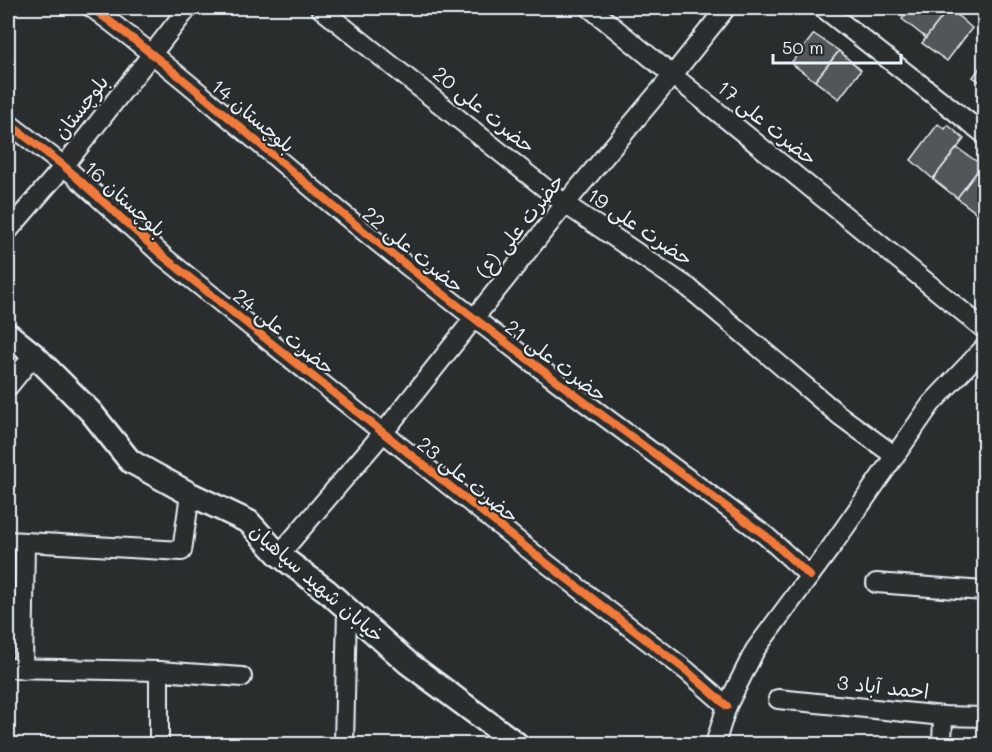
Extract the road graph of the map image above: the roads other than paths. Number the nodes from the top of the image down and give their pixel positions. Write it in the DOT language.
graph roads {
  1 [pos="92,8"];
  2 [pos="188,8"];
  3 [pos="320,8"];
  4 [pos="590,8"];
  5 [pos="726,8"];
  6 [pos="823,8"];
  7 [pos="152,52"];
  8 [pos="672,76"];
  9 [pos="8,123"];
  10 [pos="984,134"];
  11 [pos="64,166"];
  12 [pos="565,204"];
  13 [pos="333,206"];
  14 [pos="8,231"];
  15 [pos="164,257"];
  16 [pos="474,320"];
  17 [pos="984,329"];
  18 [pos="8,334"];
  19 [pos="984,348"];
  20 [pos="34,355"];
  21 [pos="8,387"];
  22 [pos="383,433"];
  23 [pos="895,456"];
  24 [pos="190,494"];
  25 [pos="16,541"];
  26 [pos="279,555"];
  27 [pos="810,576"];
  28 [pos="876,583"];
  29 [pos="984,591"];
  30 [pos="347,609"];
  31 [pos="15,668"];
  32 [pos="159,672"];
  33 [pos="242,677"];
  34 [pos="778,699"];
  35 [pos="727,706"];
  36 [pos="943,716"];
  37 [pos="984,717"];
  38 [pos="159,744"];
  39 [pos="344,744"];
  40 [pos="517,744"];
  41 [pos="715,744"];
  42 [pos="942,744"];
  1 -- 7 [label="street, بلوچستان 14"];
  2 -- 7 [label="street, بلوچستان"];
  3 -- 12 [label="street, حضرت علی 20"];
  4 -- 8 [label="street, حضرت علی 17"];
  5 -- 8 [label="street, حضرت علی (ع)"];
  6 -- 10 [label="street"];
  7 -- 11 [label="street, بلوچستان"];
  7 -- 13 [label="street, بلوچستان 14"];
  8 -- 12 [label="street, حضرت علی (ع)"];
  8 -- 17 [label="street, حضرت علی 17"];
  9 -- 11 [label="street, بلوچستان 16"];
  11 -- 14 [label="street, بلوچستان"];
  11 -- 15 [label="street, بلوچستان 16"];
  12 -- 16 [label="street, حضرت علی (ع)"];
  12 -- 23 [label="street, حضرت علی 19"];
  13 -- 16 [label="street, حضرت علی 22"];
  15 -- 22 [label="street, حضرت علی 24"];
  16 -- 22 [label="street, حضرت علی (ع)"];
  16 -- 27 [label="street, حضرت علی 21"];
  18 -- 20 [label="street, خیابان شهید سپاهیان"];
  19 -- 23 [label="street"];
  20 -- 21 [label="street"];
  20 -- 24 [label="street, خیابان شهید سپاهیان"];
  22 -- 26 [label="street, حضرت علی (ع)"];
  22 -- 35 [label="street, حضرت علی 23"];
  23 -- 27 [label="street"];
  24 -- 25 [label="street"];
  24 -- 26 [label="street, خیابان شهید سپاهیان"];
  25 -- 31 [label="street"];
  26 -- 30 [label="street, خیابان شهید سپاهیان"];
  27 -- 35 [label="street"];
  28 -- 29 [label="street"];
  30 -- 39 [label="street"];
  30 -- 40 [label="street, خیابان شهید سپاهیان"];
  31 -- 32 [label="street"];
  32 -- 33 [label="street"];
  32 -- 38 [label="street"];
  34 -- 36 [label="street, احمد آباد 3"];
  35 -- 41 [label="street"];
  36 -- 37 [label="street, احمد آباد 3"];
  36 -- 42 [label="street"];
}
